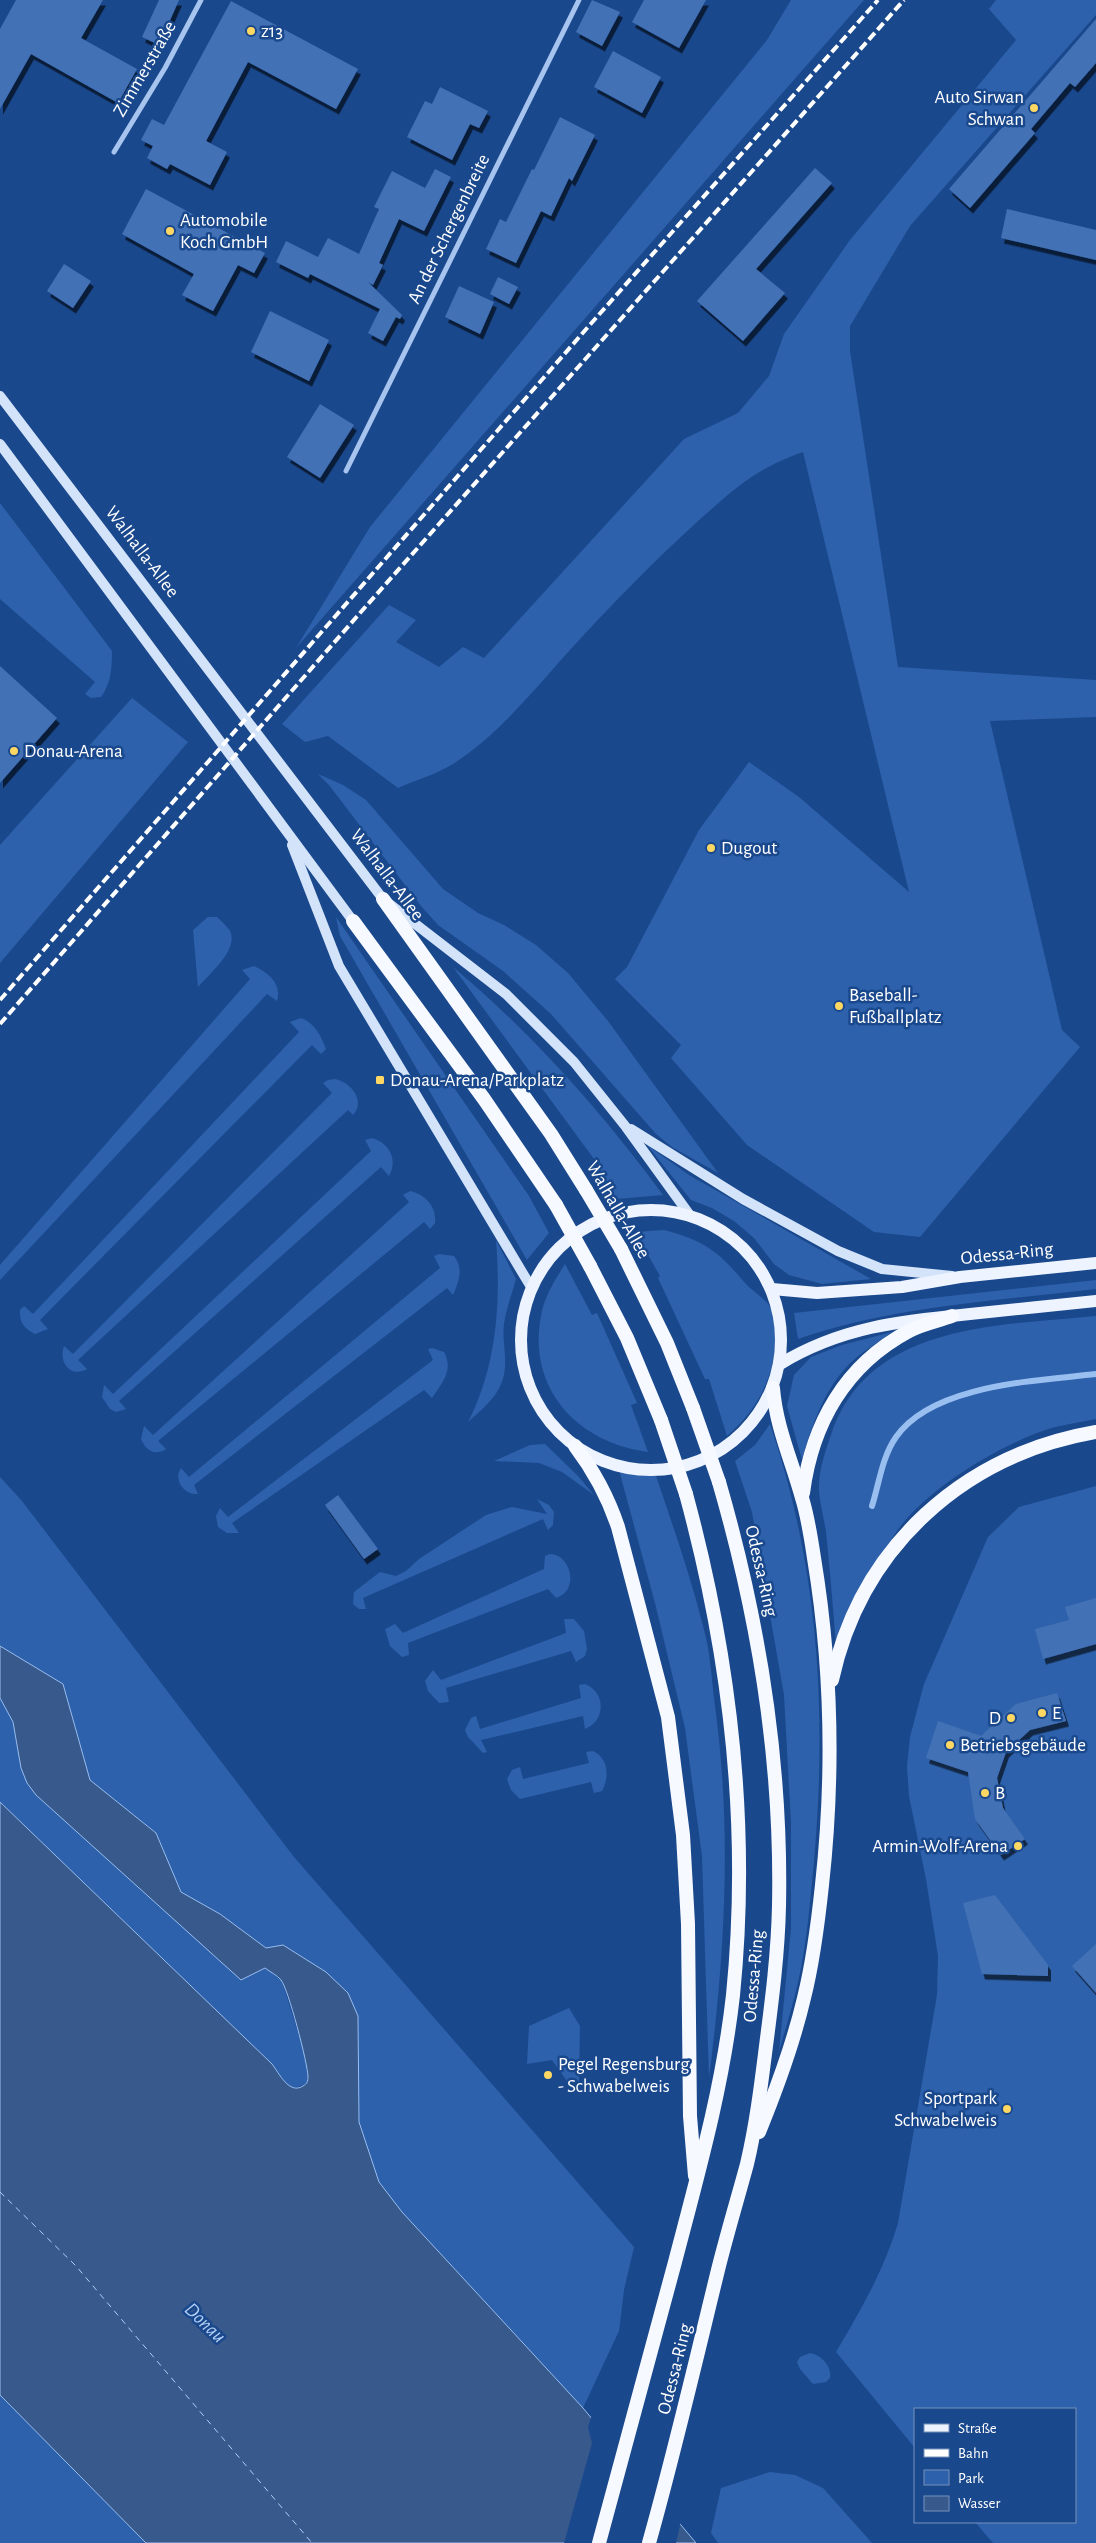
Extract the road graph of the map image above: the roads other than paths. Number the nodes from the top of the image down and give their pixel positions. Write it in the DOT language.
graph roads {
  1 [pos="202,0"];
  2 [pos="579,0"];
  3 [pos="114,152"];
  4 [pos="0,396"];
  5 [pos="0,444"];
  6 [pos="346,470"];
  7 [pos="283,826"];
  8 [pos="383,899"];
  9 [pos="353,921"];
  10 [pos="626,1127"];
  11 [pos="689,1214"];
  12 [pos="1096,1263"];
  13 [pos="960,1277"];
  14 [pos="531,1287"];
  15 [pos="772,1290"];
  16 [pos="1096,1301"];
  17 [pos="952,1316"];
  18 [pos="780,1364"];
  19 [pos="773,1388"];
  20 [pos="693,1408"];
  21 [pos="1096,1432"];
  22 [pos="575,1446"];
  23 [pos="802,1499"];
  24 [pos="829,1693"];
  25 [pos="747,2163"];
  26 [pos="695,2185"];
  27 [pos="599,2543"];
  28 [pos="649,2543"];
  1 -- 3 [label="street, Zimmerstraße"];
  2 -- 6 [label="street, An der Schergenbreite"];
  4 -- 8 [label="main road, Walhalla-Allee"];
  5 -- 7 [label="main road"];
  7 -- 9 [label="main road"];
  7 -- 14 [label="main road"];
  8 -- 10 [label="main road"];
  8 -- 20 [label="highway, Walhalla-Allee, bridge"];
  9 -- 26 [label="highway, Odessa-Ring, bridge"];
  10 -- 11 [label="main road"];
  10 -- 13 [label="main road"];
  11 -- 14 [label="main road"];
  11 -- 15 [label="main road"];
  12 -- 13 [label="main road, Odessa-Ring"];
  13 -- 15 [label="main road, Odessa-Ring"];
  14 -- 22 [label="main road"];
  15 -- 18 [label="main road"];
  16 -- 17 [label="main road"];
  17 -- 18 [label="main road"];
  17 -- 23 [label="highway"];
  18 -- 19 [label="main road"];
  19 -- 22 [label="main road"];
  19 -- 23 [label="highway"];
  20 -- 25 [label="highway, Odessa-Ring, bridge"];
  21 -- 24 [label="highway"];
  22 -- 26 [label="highway"];
  23 -- 24 [label="highway"];
  24 -- 25 [label="highway"];
  25 -- 28 [label="highway, Odessa-Ring"];
  26 -- 27 [label="highway, Odessa-Ring"];
}
